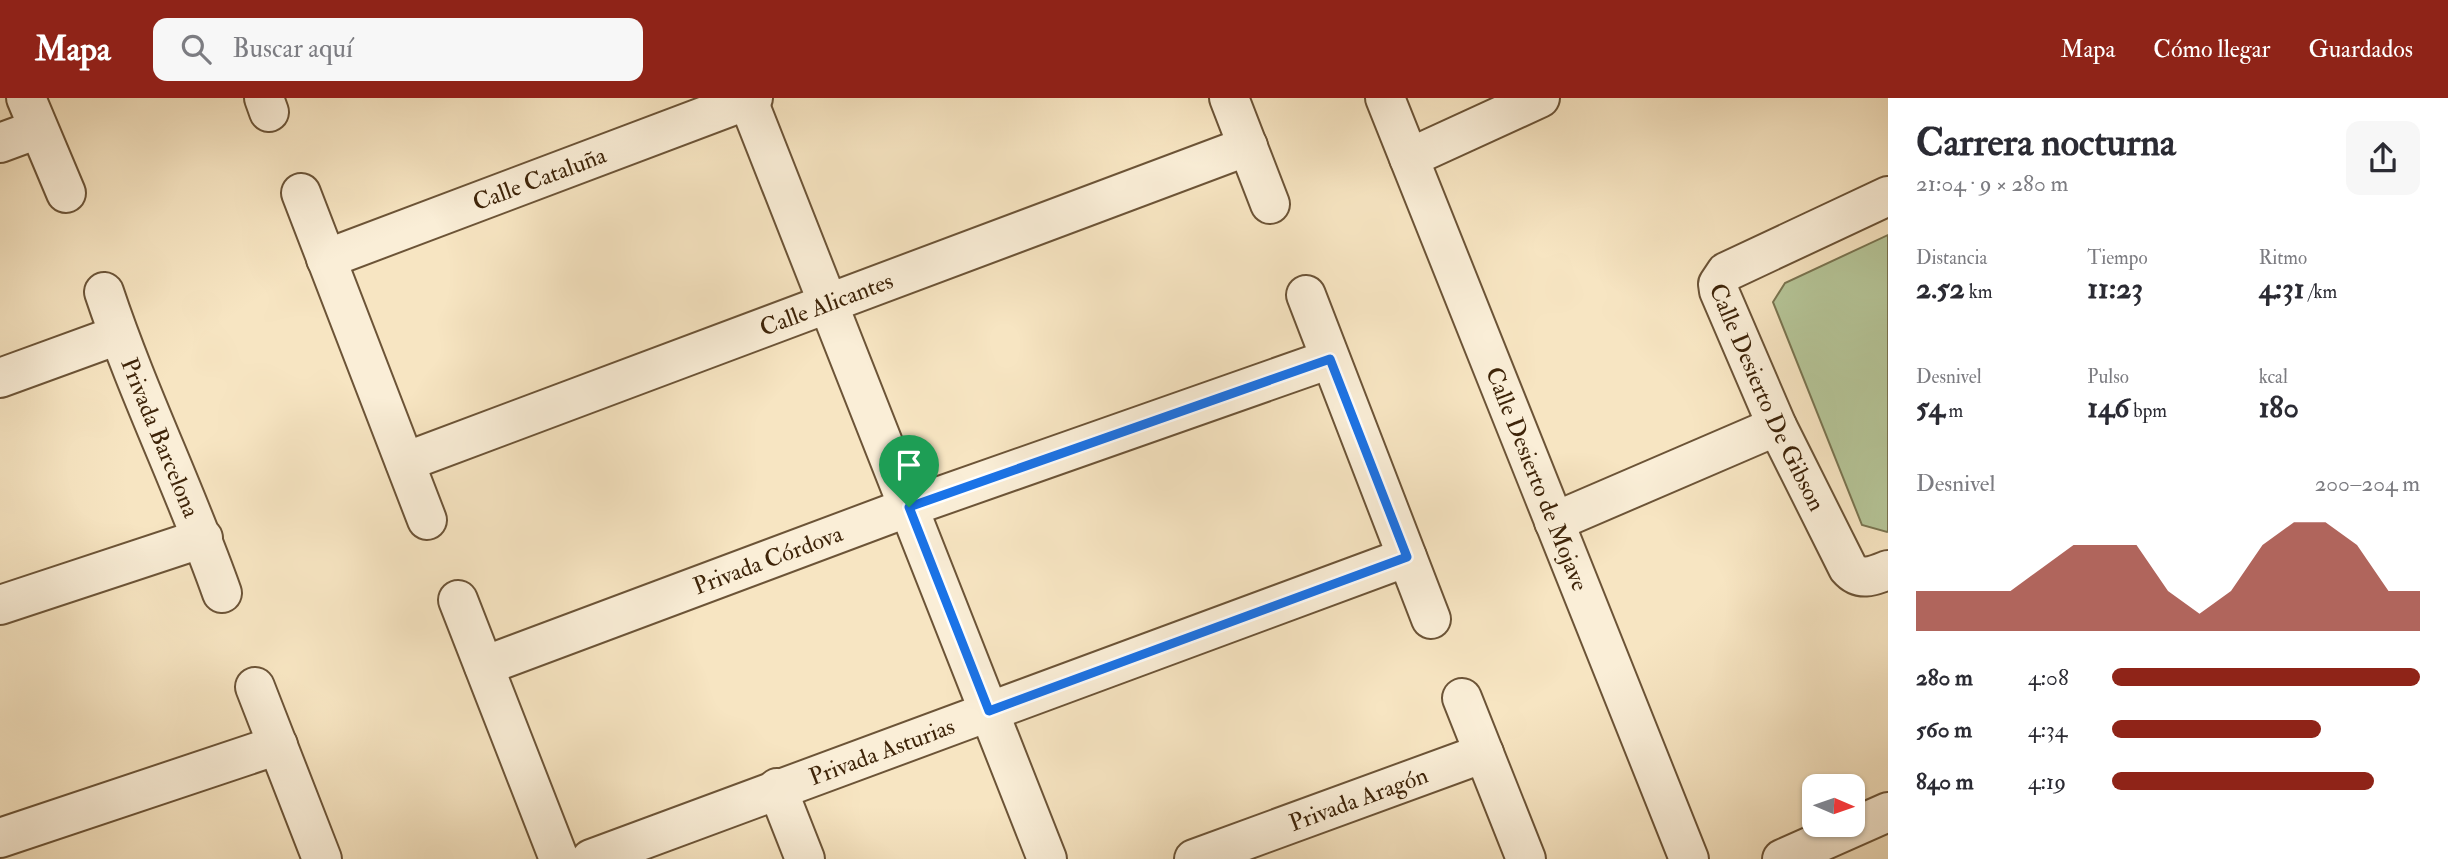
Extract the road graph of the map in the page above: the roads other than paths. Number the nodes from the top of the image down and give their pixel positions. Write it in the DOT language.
graph roads {
  1 [pos="1229,98"];
  2 [pos="1385,98"];
  3 [pos="1540,98"];
  4 [pos="749,99"];
  5 [pos="32,114"];
  6 [pos="0,143"];
  7 [pos="1248,146"];
  8 [pos="1409,158"];
  9 [pos="66,193"];
  10 [pos="301,193"];
  11 [pos="1888,196"];
  12 [pos="1270,204"];
  13 [pos="326,259"];
  14 [pos="104,292"];
  15 [pos="1306,295"];
  16 [pos="829,303"];
  17 [pos="118,335"];
  18 [pos="1330,359"];
  19 [pos="0,377"];
  20 [pos="1777,426"];
  21 [pos="405,463"];
  22 [pos="909,507"];
  23 [pos="427,520"];
  24 [pos="1554,522"];
  25 [pos="203,538"];
  26 [pos="1407,557"];
  27 [pos="1888,570"];
  28 [pos="222,593"];
  29 [pos="458,600"];
  30 [pos="0,605"];
  31 [pos="1431,619"];
  32 [pos="484,666"];
  33 [pos="255,687"];
  34 [pos="1462,698"];
  35 [pos="989,711"];
  36 [pos="278,745"];
  37 [pos="1483,754"];
  38 [pos="777,788"];
  39 [pos="1888,811"];
  40 [pos="0,838"];
  41 [pos="1268,846"];
  42 [pos="323,859"];
  43 [pos="559,859"];
  44 [pos="591,859"];
  45 [pos="804,859"];
  46 [pos="1047,859"];
  47 [pos="1194,859"];
  48 [pos="1526,859"];
  49 [pos="1689,859"];
  50 [pos="1782,859"];
  1 -- 7 [label="street"];
  2 -- 8 [label="street, Calle Desierto de Mojave"];
  3 -- 8 [label="street"];
  4 -- 13 [label="street, Calle Cataluña"];
  4 -- 16 [label="street"];
  5 -- 6 [label="street"];
  5 -- 9 [label="street"];
  7 -- 12 [label="street"];
  7 -- 16 [label="street, Calle Alicantes"];
  8 -- 24 [label="street, Calle Desierto de Mojave"];
  10 -- 13 [label="street"];
  11 -- 20 [label="street, Calle Desierto De Gibson"];
  13 -- 21 [label="street"];
  14 -- 17 [label="street, Privada Barcelona"];
  15 -- 18 [label="street"];
  16 -- 21 [label="street, Calle Alicantes"];
  16 -- 22 [label="street"];
  17 -- 19 [label="street, Privada Barcelona"];
  17 -- 25 [label="street, Privada Barcelona"];
  18 -- 22 [label="street, Privada Córdova"];
  18 -- 26 [label="street"];
  20 -- 24 [label="street"];
  20 -- 27 [label="street, Calle Desierto De Gibson"];
  21 -- 23 [label="street"];
  22 -- 32 [label="street, Privada Córdova"];
  22 -- 35 [label="street"];
  24 -- 49 [label="street, Calle Desierto de Mojave"];
  25 -- 28 [label="street, Privada Barcelona"];
  25 -- 30 [label="street, Privada Barcelona"];
  26 -- 31 [label="street"];
  26 -- 35 [label="street, Privada Asturias"];
  29 -- 32 [label="street"];
  32 -- 43 [label="street"];
  33 -- 36 [label="street"];
  34 -- 37 [label="street"];
  35 -- 38 [label="street, Privada Asturias"];
  35 -- 46 [label="street"];
  36 -- 40 [label="street"];
  36 -- 42 [label="street"];
  37 -- 41 [label="street, Privada Aragón"];
  37 -- 48 [label="street"];
  38 -- 44 [label="street, Privada Asturias"];
  38 -- 45 [label="street"];
  39 -- 50 [label="street"];
  41 -- 47 [label="street, Privada Aragón"];
}
